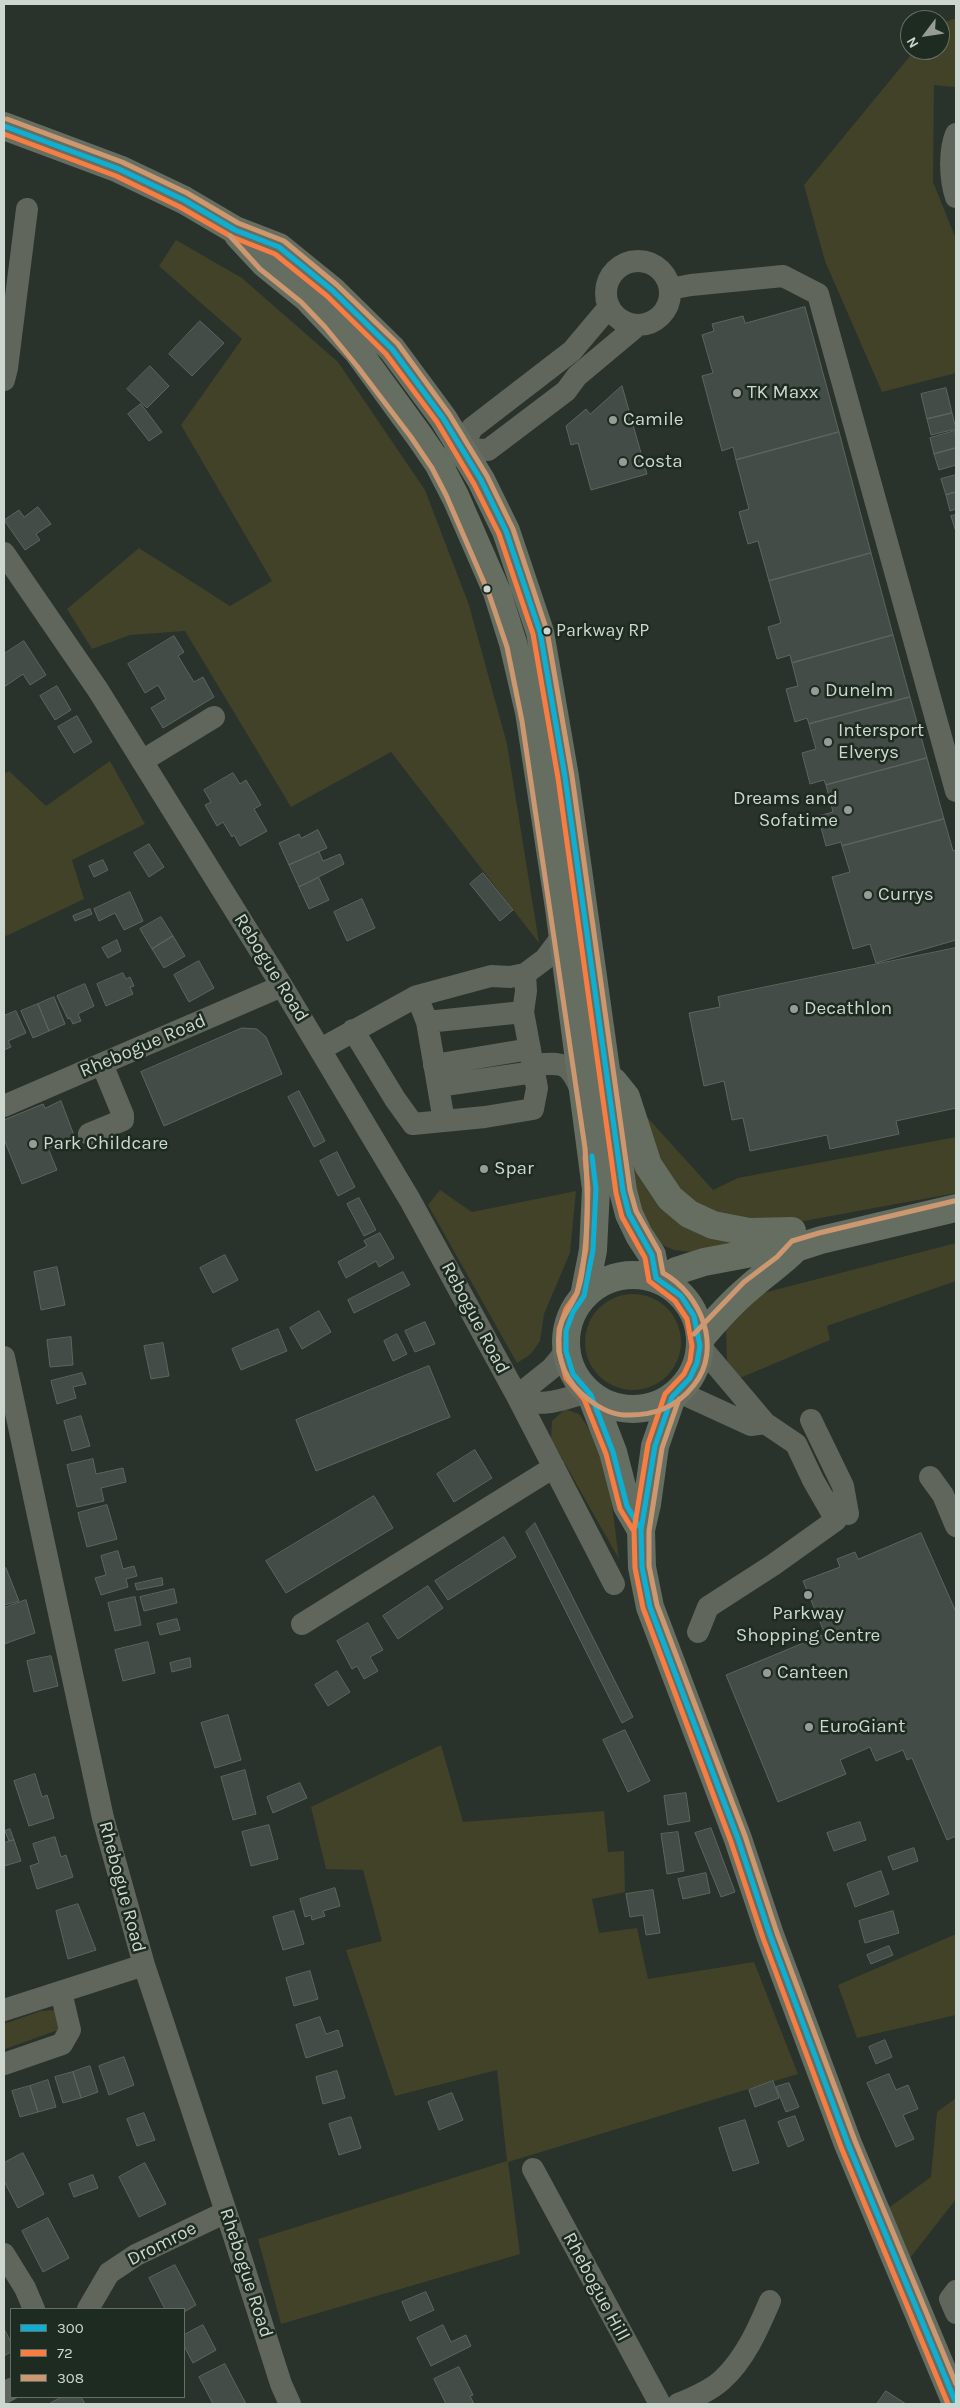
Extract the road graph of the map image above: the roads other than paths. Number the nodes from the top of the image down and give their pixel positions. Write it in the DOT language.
graph roads {
  1 [pos="4,126"];
  2 [pos="956,134"];
  3 [pos="956,197"];
  4 [pos="27,209"];
  5 [pos="234,230"];
  6 [pos="670,290"];
  7 [pos="609,307"];
  8 [pos="638,325"];
  9 [pos="7,348"];
  10 [pos="4,380"];
  11 [pos="462,449"];
  12 [pos="438,465"];
  13 [pos="4,553"];
  14 [pos="214,717"];
  15 [pos="142,761"];
  16 [pos="956,791"];
  17 [pos="562,935"];
  18 [pos="525,974"];
  19 [pos="282,986"];
  20 [pos="417,996"];
  21 [pos="522,1012"];
  22 [pos="427,1022"];
  23 [pos="353,1030"];
  24 [pos="321,1049"];
  25 [pos="533,1062"];
  26 [pos="102,1064"];
  27 [pos="606,1074"];
  28 [pos="436,1075"];
  29 [pos="584,1097"];
  30 [pos="4,1106"];
  31 [pos="444,1121"];
  32 [pos="89,1134"];
  33 [pos="956,1208"];
  34 [pos="808,1244"];
  35 [pos="660,1280"];
  36 [pos="584,1296"];
  37 [pos="700,1342"];
  38 [pos="566,1351"];
  39 [pos="4,1357"];
  40 [pos="590,1394"];
  41 [pos="676,1395"];
  42 [pos="517,1396"];
  43 [pos="811,1420"];
  44 [pos="765,1423"];
  45 [pos="554,1467"];
  46 [pos="930,1477"];
  47 [pos="848,1514"];
  48 [pos="956,1526"];
  49 [pos="641,1530"];
  50 [pos="614,1584"];
  51 [pos="302,1624"];
  52 [pos="698,1632"];
  53 [pos="144,1965"];
  54 [pos="61,1992"];
  55 [pos="4,2010"];
  56 [pos="4,2064"];
  57 [pos="533,2169"];
  58 [pos="226,2212"];
  59 [pos="4,2254"];
  60 [pos="956,2291"];
  61 [pos="770,2301"];
  62 [pos="34,2308"];
  63 [pos="89,2308"];
  64 [pos="956,2313"];
  65 [pos="956,2403"];
  66 [pos="290,2404"];
  67 [pos="660,2404"];
  68 [pos="678,2404"];
  1 -- 5 [label="main road"];
  2 -- 3 [label="street"];
  4 -- 9 [label="street"];
  5 -- 11 [label="main road"];
  5 -- 12 [label="main road"];
  6 -- 7 [label="street"];
  6 -- 8 [label="street"];
  6 -- 16 [label="street"];
  7 -- 8 [label="street"];
  7 -- 11 [label="street"];
  8 -- 11 [label="street"];
  9 -- 10 [label="street"];
  11 -- 12 [label="street"];
  11 -- 27 [label="main road"];
  12 -- 17 [label="main road"];
  13 -- 15 [label="street, Rebogue Road"];
  14 -- 15 [label="street"];
  15 -- 19 [label="street, Rebogue Road"];
  17 -- 18 [label="street"];
  17 -- 29 [label="main road"];
  18 -- 20 [label="street"];
  18 -- 21 [label="street"];
  19 -- 24 [label="street, Rebogue Road"];
  19 -- 26 [label="street, Rhebogue Road"];
  20 -- 22 [label="street"];
  20 -- 23 [label="street"];
  21 -- 22 [label="street"];
  21 -- 25 [label="street"];
  22 -- 28 [label="street"];
  23 -- 24 [label="street"];
  23 -- 31 [label="street"];
  24 -- 42 [label="street, Rebogue Road"];
  25 -- 28 [label="street"];
  25 -- 29 [label="street"];
  25 -- 31 [label="street"];
  26 -- 30 [label="street, Rhebogue Road"];
  26 -- 32 [label="street"];
  27 -- 34 [label="main road"];
  27 -- 35 [label="main road"];
  28 -- 31 [label="street"];
  29 -- 36 [label="main road"];
  33 -- 34 [label="main road"];
  34 -- 35 [label="main road"];
  34 -- 37 [label="main road"];
  35 -- 36 [label="main road"];
  35 -- 37 [label="main road"];
  36 -- 38 [label="main road"];
  37 -- 41 [label="main road"];
  37 -- 44 [label="street"];
  38 -- 40 [label="main road"];
  38 -- 42 [label="street, Rebogue Road"];
  39 -- 53 [label="street, Rhebogue Road"];
  40 -- 41 [label="main road"];
  40 -- 42 [label="street, Rebogue Road"];
  40 -- 49 [label="main road"];
  41 -- 44 [label="street"];
  41 -- 49 [label="main road"];
  42 -- 45 [label="street, Rebogue Road"];
  43 -- 47 [label="street"];
  44 -- 52 [label="street"];
  45 -- 50 [label="street, Rebogue Road"];
  45 -- 51 [label="street"];
  46 -- 48 [label="street"];
  49 -- 65 [label="main road"];
  53 -- 54 [label="street"];
  53 -- 58 [label="street, Rhebogue Road"];
  54 -- 55 [label="street"];
  54 -- 56 [label="street"];
  57 -- 67 [label="street, Rhebogue Hill"];
  58 -- 63 [label="street, Dromroe"];
  58 -- 66 [label="street, Rhebogue Road"];
  59 -- 62 [label="street"];
  60 -- 64 [label="street"];
  61 -- 68 [label="street"];
}
